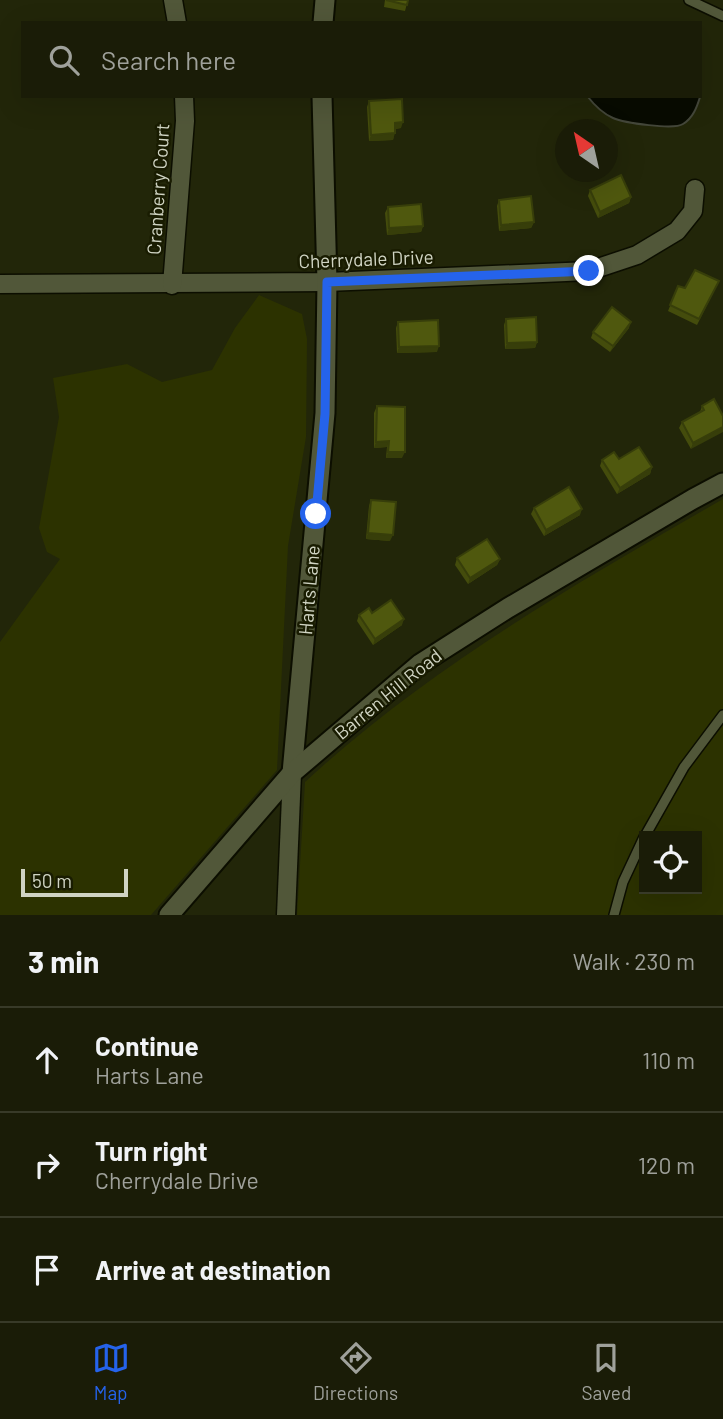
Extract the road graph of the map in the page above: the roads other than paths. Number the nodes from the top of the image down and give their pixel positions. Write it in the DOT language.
graph roads {
  1 [pos="173,0"];
  2 [pos="325,0"];
  3 [pos="689,0"];
  4 [pos="723,16"];
  5 [pos="177,21"];
  6 [pos="323,21"];
  7 [pos="184,98"];
  8 [pos="322,98"];
  9 [pos="695,190"];
  10 [pos="327,282"];
  11 [pos="0,284"];
  12 [pos="172,285"];
  13 [pos="723,483"];
  14 [pos="723,715"];
  15 [pos="292,773"];
  16 [pos="647,831"];
  17 [pos="639,848"];
  18 [pos="169,915"];
  19 [pos="286,915"];
  20 [pos="614,915"];
  1 -- 5 [label="street"];
  2 -- 6 [label="street"];
  3 -- 4 [label="lane"];
  7 -- 12 [label="street, Cranberry Court"];
  8 -- 10 [label="street, Harts Lane"];
  9 -- 10 [label="street, Cherrydale Drive"];
  10 -- 12 [label="street, Cherrydale Drive"];
  10 -- 15 [label="street, Harts Lane"];
  11 -- 12 [label="street, Cherrydale Drive"];
  13 -- 15 [label="street, Barren Hill Road"];
  14 -- 16 [label="lane"];
  15 -- 18 [label="street, Barren Hill Road"];
  15 -- 19 [label="street, Harts Lane"];
  17 -- 20 [label="lane"];
}
